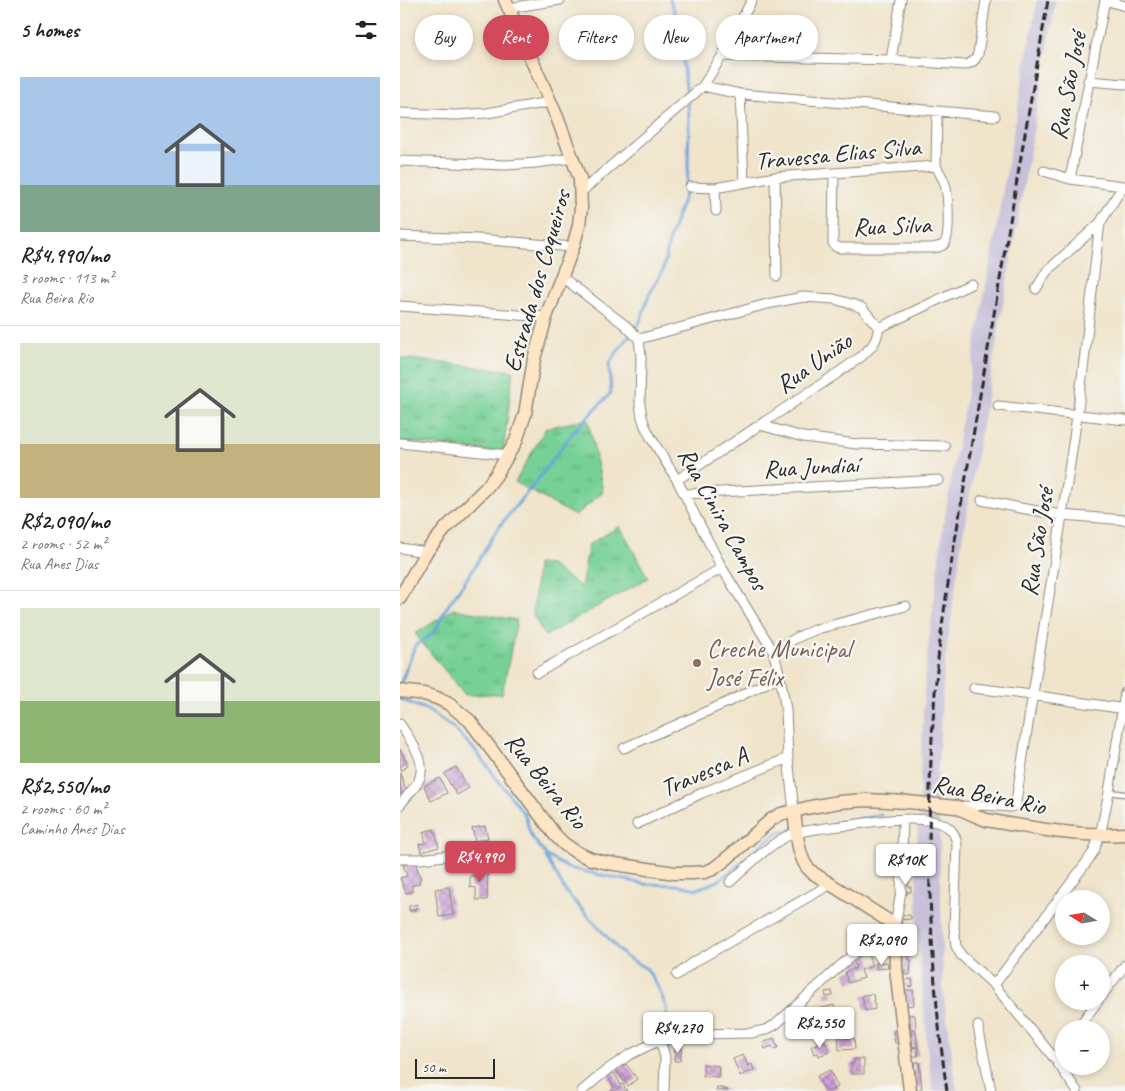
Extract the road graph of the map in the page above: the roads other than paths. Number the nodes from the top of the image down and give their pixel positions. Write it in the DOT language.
graph roads {
  1 [pos="560,0"];
  2 [pos="752,0"];
  3 [pos="901,0"];
  4 [pos="986,0"];
  5 [pos="1105,0"];
  6 [pos="507,4"];
  7 [pos="1125,6"];
  8 [pos="744,15"];
  9 [pos="818,58"];
  10 [pos="719,60"];
  11 [pos="891,60"];
  12 [pos="1088,81"];
  13 [pos="1125,84"];
  14 [pos="703,86"];
  15 [pos="740,94"];
  16 [pos="550,102"];
  17 [pos="937,112"];
  18 [pos="400,113"];
  19 [pos="995,116"];
  20 [pos="573,158"];
  21 [pos="400,161"];
  22 [pos="936,166"];
  23 [pos="1044,171"];
  24 [pos="834,173"];
  25 [pos="775,177"];
  26 [pos="1070,179"];
  27 [pos="744,182"];
  28 [pos="1124,187"];
  29 [pos="690,188"];
  30 [pos="715,188"];
  31 [pos="581,192"];
  32 [pos="716,211"];
  33 [pos="1100,223"];
  34 [pos="400,236"];
  35 [pos="573,247"];
  36 [pos="777,276"];
  37 [pos="562,277"];
  38 [pos="971,284"];
  39 [pos="1036,289"];
  40 [pos="400,306"];
  41 [pos="546,317"];
  42 [pos="879,328"];
  43 [pos="637,337"];
  44 [pos="998,406"];
  45 [pos="1077,414"];
  46 [pos="1125,420"];
  47 [pos="760,425"];
  48 [pos="400,443"];
  49 [pos="945,446"];
  50 [pos="508,455"];
  51 [pos="677,480"];
  52 [pos="940,480"];
  53 [pos="685,494"];
  54 [pos="982,500"];
  55 [pos="1062,515"];
  56 [pos="1125,520"];
  57 [pos="400,548"];
  58 [pos="426,552"];
  59 [pos="722,568"];
  60 [pos="400,598"];
  61 [pos="906,606"];
  62 [pos="773,651"];
  63 [pos="537,672"];
  64 [pos="780,676"];
  65 [pos="974,688"];
  66 [pos="400,691"];
  67 [pos="1125,693"];
  68 [pos="1032,695"];
  69 [pos="1124,709"];
  70 [pos="400,724"];
  71 [pos="624,748"];
  72 [pos="788,758"];
  73 [pos="1109,792"];
  74 [pos="1125,794"];
  75 [pos="400,804"];
  76 [pos="956,807"];
  77 [pos="794,813"];
  78 [pos="903,819"];
  79 [pos="637,824"];
  80 [pos="796,831"];
  81 [pos="1100,833"];
  82 [pos="1125,834"];
  83 [pos="469,853"];
  84 [pos="400,859"];
  85 [pos="730,882"];
  86 [pos="831,884"];
  87 [pos="896,926"];
  88 [pos="1125,965"];
  89 [pos="677,975"];
  90 [pos="1110,984"];
  91 [pos="994,985"];
  92 [pos="978,1026"];
  93 [pos="662,1040"];
  94 [pos="1055,1059"];
  95 [pos="1066,1075"];
  96 [pos="582,1091"];
  97 [pos="664,1091"];
  98 [pos="910,1091"];
  99 [pos="991,1091"];
  100 [pos="1077,1091"];
  1 -- 6 [label="street"];
  2 -- 8 [label="street, Estrada dos Coqueiros"];
  3 -- 11 [label="street"];
  4 -- 11 [label="street"];
  5 -- 7 [label="street"];
  5 -- 12 [label="street, Rua São José"];
  6 -- 16 [label="street"];
  9 -- 11 [label="street"];
  10 -- 14 [label="street, Estrada dos Coqueiros"];
  12 -- 13 [label="street"];
  12 -- 26 [label="street, Rua São José"];
  14 -- 15 [label="street"];
  14 -- 31 [label="street, Estrada dos Coqueiros"];
  15 -- 17 [label="street"];
  15 -- 27 [label="street"];
  16 -- 18 [label="street"];
  16 -- 20 [label="street"];
  17 -- 19 [label="street"];
  17 -- 22 [label="street, Travessa Elias Silva"];
  20 -- 21 [label="street"];
  20 -- 31 [label="street"];
  22 -- 24 [label="street, Travessa Elias Silva"];
  22 -- 24 [label="street, Rua Silva"];
  23 -- 26 [label="street"];
  24 -- 25 [label="street, Travessa Elias Silva"];
  25 -- 27 [label="street, Travessa Elias Silva"];
  25 -- 36 [label="street"];
  26 -- 28 [label="street"];
  27 -- 30 [label="street, Travessa Elias Silva"];
  28 -- 33 [label="street"];
  29 -- 30 [label="street, Travessa Elias Silva"];
  30 -- 32 [label="street"];
  31 -- 35 [label="street, Estrada dos Coqueiros"];
  33 -- 39 [label="street"];
  33 -- 45 [label="street, Rua São José"];
  34 -- 35 [label="street"];
  35 -- 37 [label="street, Estrada dos Coqueiros"];
  37 -- 41 [label="street, Estrada dos Coqueiros"];
  37 -- 43 [label="street"];
  38 -- 42 [label="street, Rua União"];
  40 -- 41 [label="street"];
  41 -- 50 [label="street, Estrada dos Coqueiros"];
  42 -- 43 [label="street"];
  42 -- 47 [label="street, Rua União"];
  43 -- 51 [label="street, Rua Cinira Campos"];
  44 -- 45 [label="street"];
  45 -- 46 [label="street"];
  45 -- 55 [label="street, Rua São José"];
  47 -- 49 [label="street"];
  47 -- 51 [label="street, Rua União"];
  48 -- 50 [label="street"];
  50 -- 58 [label="street, Estrada dos Coqueiros"];
  51 -- 53 [label="street, Rua Cinira Campos"];
  52 -- 53 [label="street, Rua Jundiaí"];
  53 -- 59 [label="street, Rua Cinira Campos"];
  54 -- 55 [label="street"];
  55 -- 56 [label="street"];
  55 -- 68 [label="street, Rua São José"];
  57 -- 58 [label="street"];
  58 -- 60 [label="street, Estrada dos Coqueiros"];
  59 -- 62 [label="street, Rua Cinira Campos"];
  59 -- 63 [label="street"];
  61 -- 62 [label="street"];
  62 -- 64 [label="street, Rua Cinira Campos"];
  64 -- 71 [label="street"];
  64 -- 72 [label="street, Rua Cinira Campos"];
  65 -- 68 [label="street"];
  66 -- 77 [label="street, Rua Beira Rio"];
  67 -- 69 [label="street"];
  68 -- 69 [label="street"];
  68 -- 76 [label="street, Rua São José"];
  69 -- 73 [label="street"];
  70 -- 75 [label="street"];
  72 -- 77 [label="street, Rua Cinira Campos"];
  72 -- 79 [label="street, Travessa A"];
  73 -- 74 [label="lane"];
  73 -- 81 [label="street"];
  76 -- 77 [label="street, Rua Beira Rio"];
  76 -- 81 [label="street, Rua Beira Rio"];
  77 -- 80 [label="street"];
  78 -- 80 [label="street"];
  78 -- 87 [label="street"];
  78 -- 91 [label="street"];
  80 -- 85 [label="street"];
  80 -- 86 [label="street"];
  81 -- 82 [label="street, Rua Beira Rio"];
  81 -- 91 [label="street"];
  83 -- 84 [label="street"];
  86 -- 87 [label="street"];
  86 -- 89 [label="street"];
  87 -- 93 [label="street"];
  87 -- 98 [label="street"];
  88 -- 90 [label="street"];
  91 -- 94 [label="street"];
  92 -- 99 [label="street"];
  93 -- 96 [label="street"];
  93 -- 97 [label="street"];
  95 -- 100 [label="street"];
}
